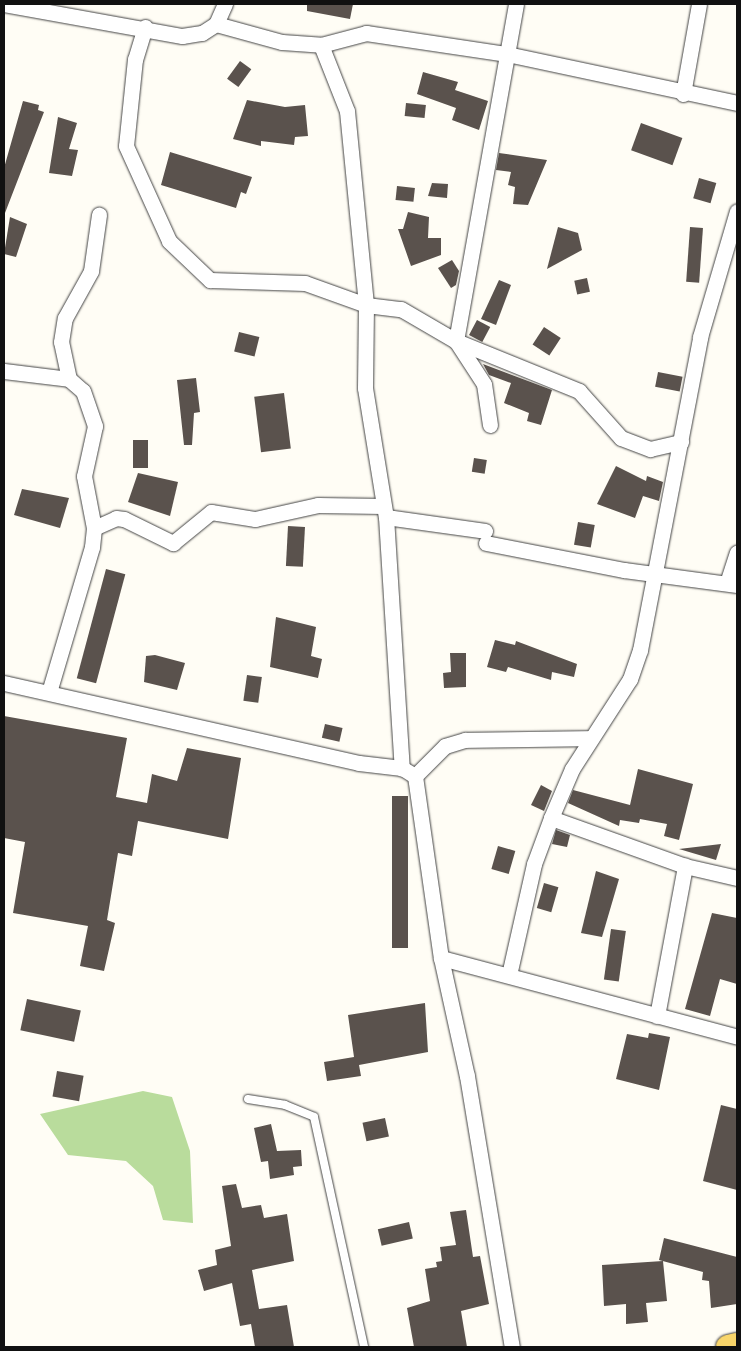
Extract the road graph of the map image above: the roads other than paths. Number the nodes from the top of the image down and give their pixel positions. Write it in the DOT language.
graph roads {
  1 [pos="4,4"];
  2 [pos="225,4"];
  3 [pos="516,4"];
  4 [pos="699,4"];
  5 [pos="216,24"];
  6 [pos="145,27"];
  7 [pos="322,45"];
  8 [pos="507,54"];
  9 [pos="683,94"];
  10 [pos="737,103"];
  11 [pos="737,211"];
  12 [pos="99,215"];
  13 [pos="366,305"];
  14 [pos="456,341"];
  15 [pos="4,371"];
  16 [pos="69,379"];
  17 [pos="490,425"];
  18 [pos="681,442"];
  19 [pos="385,512"];
  20 [pos="94,528"];
  21 [pos="737,553"];
  22 [pos="652,574"];
  23 [pos="732,584"];
  24 [pos="4,684"];
  25 [pos="49,692"];
  26 [pos="591,738"];
  27 [pos="402,768"];
  28 [pos="415,776"];
  29 [pos="550,818"];
  30 [pos="685,866"];
  31 [pos="737,878"];
  32 [pos="442,958"];
  33 [pos="509,975"];
  34 [pos="657,1016"];
  35 [pos="737,1037"];
  36 [pos="248,1099"];
  37 [pos="737,1345"];
  38 [pos="364,1347"];
  39 [pos="512,1347"];
  40 [pos="728,1347"];
  1 -- 6 [label="street"];
  2 -- 5 [label="street"];
  3 -- 8 [label="street"];
  4 -- 9 [label="street"];
  5 -- 6 [label="street"];
  5 -- 7 [label="street"];
  6 -- 13 [label="street"];
  7 -- 8 [label="street"];
  7 -- 13 [label="street"];
  8 -- 9 [label="street"];
  8 -- 14 [label="street"];
  9 -- 10 [label="street"];
  11 -- 18 [label="street"];
  12 -- 16 [label="street"];
  13 -- 14 [label="street"];
  13 -- 19 [label="street"];
  14 -- 17 [label="street"];
  14 -- 18 [label="street"];
  15 -- 16 [label="street"];
  16 -- 20 [label="street"];
  18 -- 22 [label="street"];
  19 -- 20 [label="street"];
  19 -- 22 [label="street"];
  19 -- 27 [label="street"];
  20 -- 25 [label="street"];
  21 -- 23 [label="street"];
  22 -- 23 [label="street"];
  22 -- 26 [label="street"];
  24 -- 25 [label="street"];
  25 -- 27 [label="street"];
  26 -- 28 [label="street"];
  26 -- 29 [label="street"];
  27 -- 28 [label="street"];
  28 -- 32 [label="street"];
  29 -- 30 [label="street"];
  29 -- 33 [label="street"];
  30 -- 31 [label="street"];
  30 -- 34 [label="street"];
  32 -- 33 [label="street"];
  32 -- 39 [label="street"];
  33 -- 34 [label="street"];
  34 -- 35 [label="street"];
  36 -- 38 [label="lane"];
  37 -- 40 [label="main road"];
}
